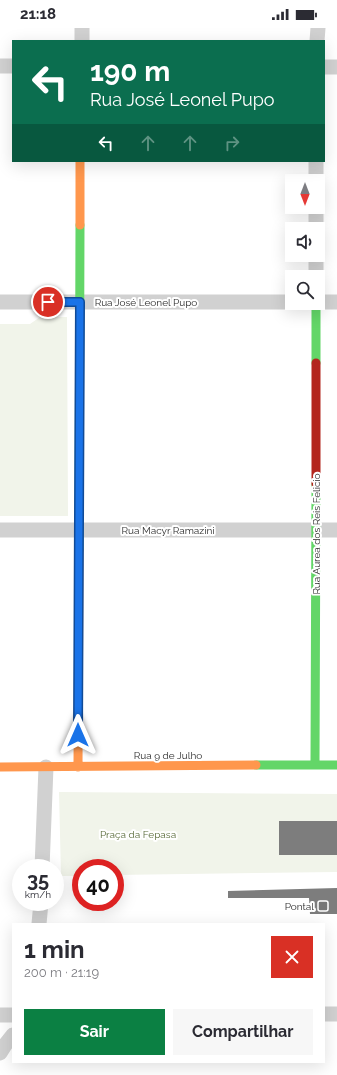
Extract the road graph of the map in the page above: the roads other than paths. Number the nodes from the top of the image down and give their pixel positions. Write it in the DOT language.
graph roads {
  1 [pos="82,28"];
  2 [pos="318,28"];
  3 [pos="82,40"];
  4 [pos="317,40"];
  5 [pos="0,66"];
  6 [pos="12,66"];
  7 [pos="325,67"];
  8 [pos="337,67"];
  9 [pos="80,162"];
  10 [pos="316,162"];
  11 [pos="316,174"];
  12 [pos="0,302"];
  13 [pos="80,302"];
  14 [pos="285,302"];
  15 [pos="325,302"];
  16 [pos="337,302"];
  17 [pos="317,310"];
  18 [pos="0,530"];
  19 [pos="79,530"];
  20 [pos="316,530"];
  21 [pos="337,530"];
  22 [pos="315,765"];
  23 [pos="337,765"];
  24 [pos="46,767"];
  25 [pos="78,767"];
  26 [pos="0,768"];
  27 [pos="42,859"];
  28 [pos="40,911"];
  29 [pos="39,923"];
  30 [pos="325,1014"];
  31 [pos="337,1014"];
  32 [pos="0,1015"];
  33 [pos="12,1015"];
  34 [pos="12,1036"];
  35 [pos="0,1053"];
  1 -- 3 [label="street"];
  2 -- 4 [label="street"];
  5 -- 6 [label="street"];
  7 -- 8 [label="street"];
  9 -- 13 [label="street"];
  10 -- 11 [label="street"];
  12 -- 13 [label="street, Rua José Leonel Pupo"];
  13 -- 14 [label="street, Rua José Leonel Pupo"];
  13 -- 19 [label="street"];
  15 -- 16 [label="street"];
  17 -- 20 [label="street, Rua Aurea dos Reis Felicio"];
  18 -- 19 [label="street, Rua Macyr Ramazini"];
  19 -- 20 [label="street, Rua Macyr Ramazini"];
  19 -- 25 [label="street"];
  20 -- 21 [label="street, Rua Macyr Ramazini"];
  20 -- 22 [label="street, Rua Aurea dos Reis Felicio"];
  22 -- 23 [label="street, Rua 9 de Julho"];
  22 -- 25 [label="street, Rua 9 de Julho"];
  24 -- 25 [label="street, Rua 9 de Julho"];
  24 -- 26 [label="street, Rua 9 de Julho"];
  24 -- 27 [label="street"];
  28 -- 29 [label="street"];
  30 -- 31 [label="street"];
  32 -- 33 [label="street"];
  34 -- 35 [label="street"];
}
